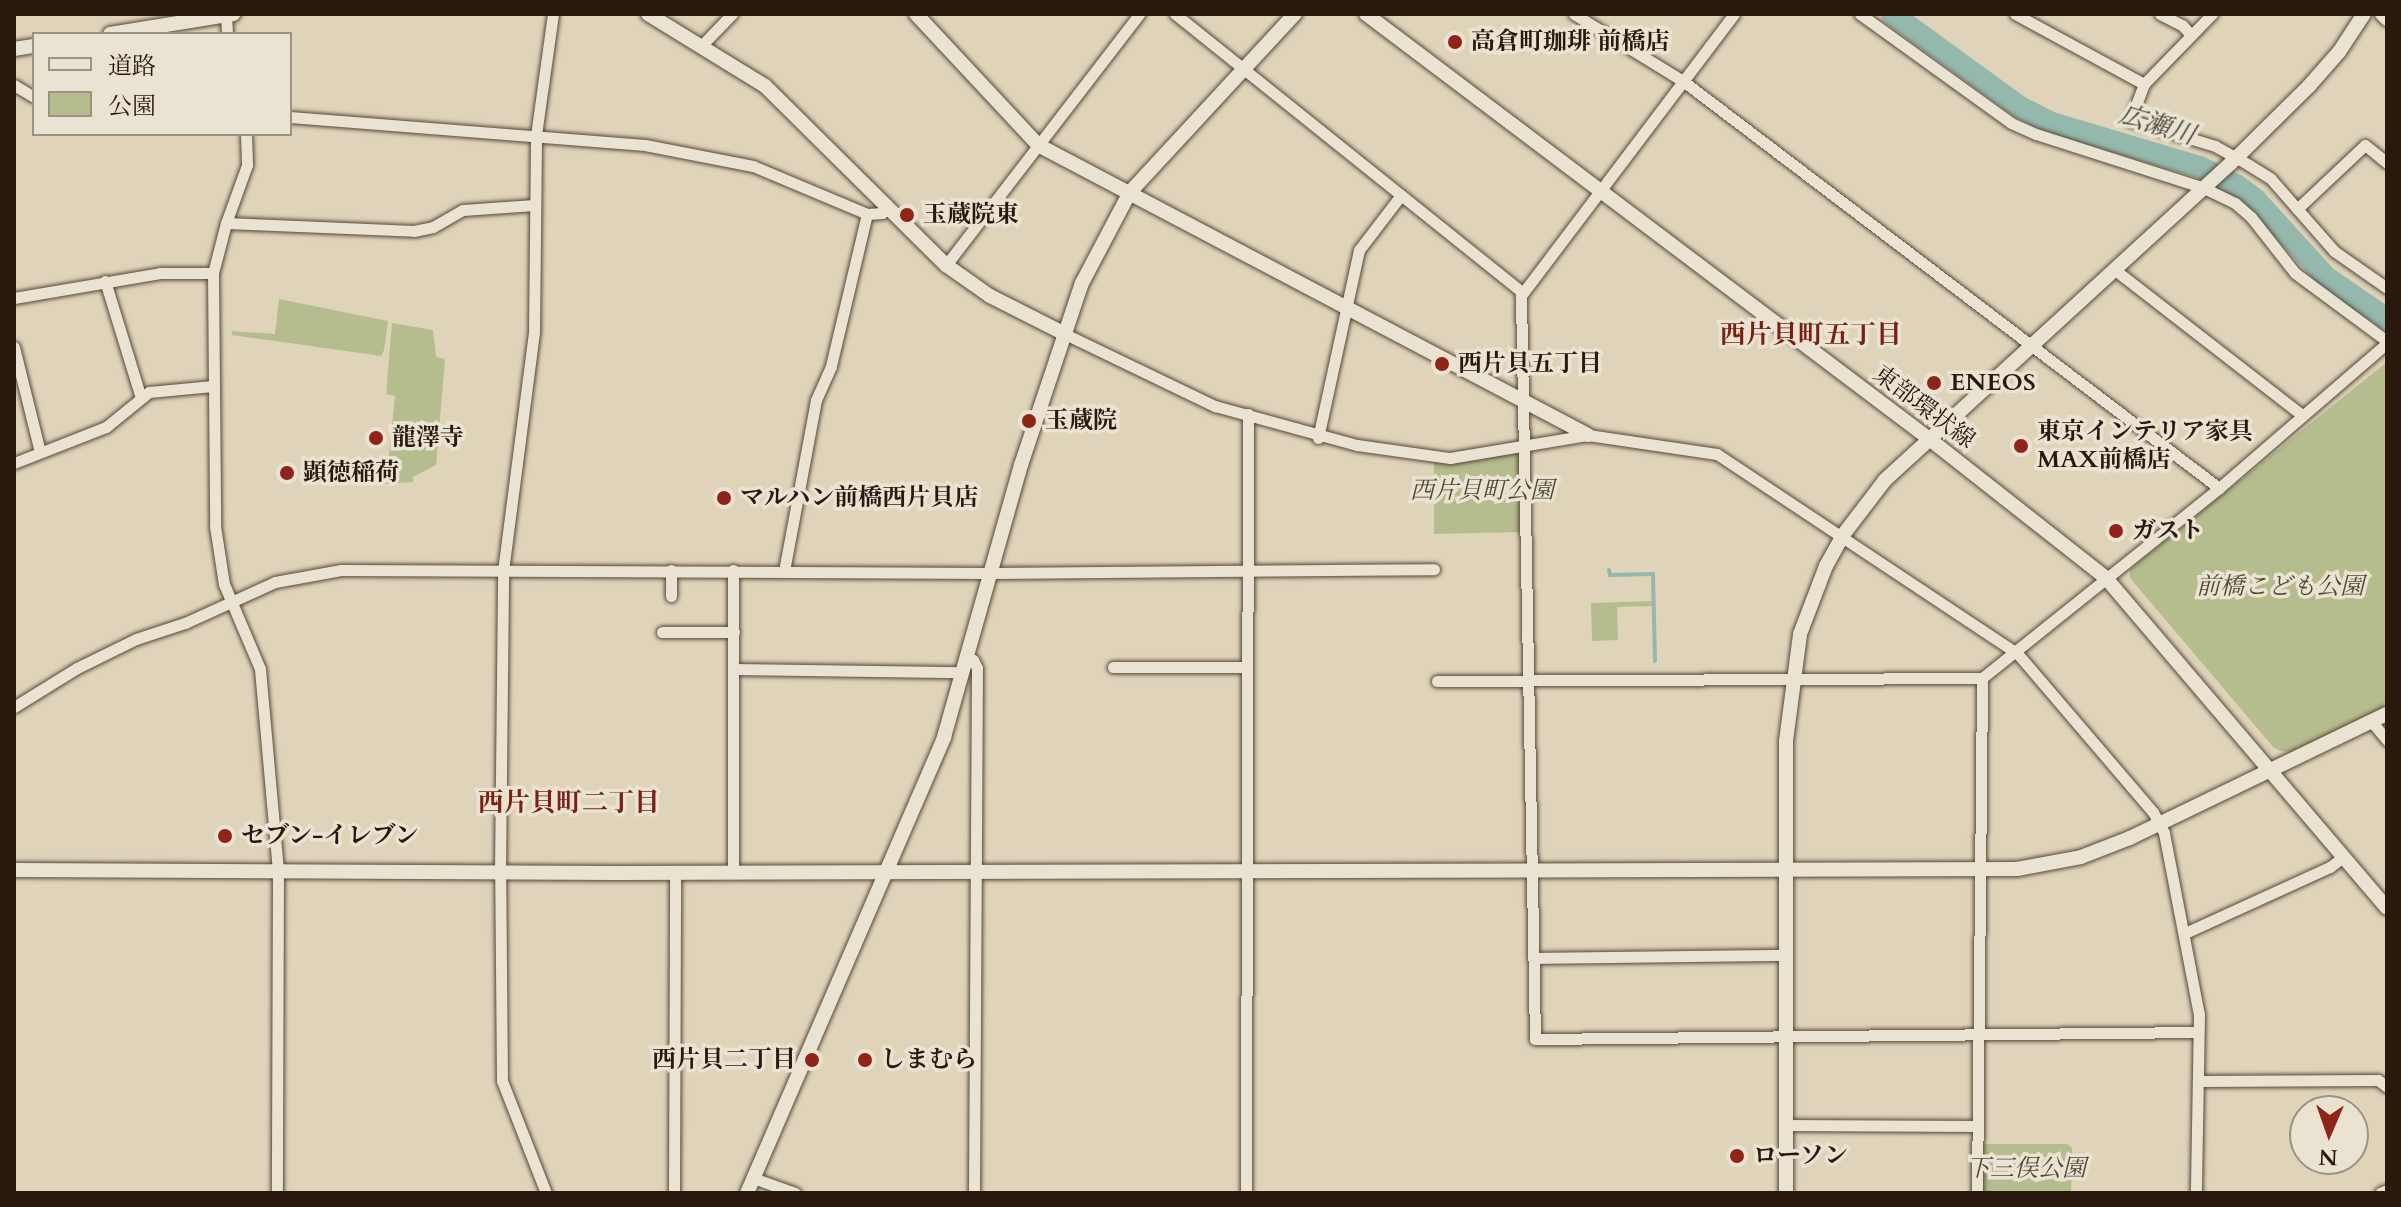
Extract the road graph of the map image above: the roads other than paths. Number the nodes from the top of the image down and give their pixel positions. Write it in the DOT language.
graph roads {
  1 [pos="553,14"];
  2 [pos="648,14"];
  3 [pos="732,14"];
  4 [pos="916,14"];
  5 [pos="1139,14"];
  6 [pos="1175,14"];
  7 [pos="1295,14"];
  8 [pos="1366,14"];
  9 [pos="1574,14"];
  10 [pos="1734,14"];
  11 [pos="1860,14"];
  12 [pos="2015,14"];
  13 [pos="2160,14"];
  14 [pos="2212,14"];
  15 [pos="2364,14"];
  16 [pos="2382,14"];
  17 [pos="228,15"];
  18 [pos="2387,19"];
  19 [pos="122,32"];
  20 [pos="2191,35"];
  21 [pos="701,46"];
  22 [pos="1245,68"];
  23 [pos="1683,81"];
  24 [pos="2144,84"];
  25 [pos="14,85"];
  26 [pos="32,96"];
  27 [pos="292,117"];
  28 [pos="536,135"];
  29 [pos="246,136"];
  30 [pos="1038,145"];
  31 [pos="2237,156"];
  32 [pos="2387,163"];
  33 [pos="2207,186"];
  34 [pos="1600,190"];
  35 [pos="1130,192"];
  36 [pos="1401,195"];
  37 [pos="886,204"];
  38 [pos="534,205"];
  39 [pos="2297,209"];
  40 [pos="867,214"];
  41 [pos="226,223"];
  42 [pos="946,265"];
  43 [pos="2115,270"];
  44 [pos="213,273"];
  45 [pos="105,281"];
  46 [pos="2387,288"];
  47 [pos="1522,292"];
  48 [pos="14,298"];
  49 [pos="1346,309"];
  50 [pos="1063,333"];
  51 [pos="2387,342"];
  52 [pos="2030,345"];
  53 [pos="14,347"];
  54 [pos="213,386"];
  55 [pos="141,398"];
  56 [pos="1524,402"];
  57 [pos="1248,414"];
  58 [pos="2302,415"];
  59 [pos="1588,435"];
  60 [pos="1318,438"];
  61 [pos="1932,441"];
  62 [pos="1523,443"];
  63 [pos="40,452"];
  64 [pos="14,463"];
  65 [pos="2219,488"];
  66 [pos="1843,535"];
  67 [pos="1247,569"];
  68 [pos="1434,569"];
  69 [pos="671,570"];
  70 [pos="733,570"];
  71 [pos="503,571"];
  72 [pos="784,571"];
  73 [pos="992,573"];
  74 [pos="2106,578"];
  75 [pos="671,596"];
  76 [pos="232,602"];
  77 [pos="662,632"];
  78 [pos="734,632"];
  79 [pos="2017,653"];
  80 [pos="965,656"];
  81 [pos="1113,667"];
  82 [pos="1247,667"];
  83 [pos="735,669"];
  84 [pos="963,672"];
  85 [pos="1982,678"];
  86 [pos="1529,680"];
  87 [pos="1437,681"];
  88 [pos="1792,681"];
  89 [pos="14,707"];
  90 [pos="2387,714"];
  91 [pos="2371,721"];
  92 [pos="2387,740"];
  93 [pos="2270,768"];
  94 [pos="2161,824"];
  95 [pos="2343,857"];
  96 [pos="1786,868"];
  97 [pos="14,870"];
  98 [pos="1533,870"];
  99 [pos="1981,870"];
  100 [pos="278,871"];
  101 [pos="500,872"];
  102 [pos="886,872"];
  103 [pos="1247,872"];
  104 [pos="675,873"];
  105 [pos="733,873"];
  106 [pos="975,873"];
  107 [pos="2387,908"];
  108 [pos="2185,933"];
  109 [pos="1786,955"];
  110 [pos="1534,958"];
  111 [pos="2198,1032"];
  112 [pos="1976,1035"];
  113 [pos="1785,1037"];
  114 [pos="2198,1081"];
  115 [pos="2387,1087"];
  116 [pos="1787,1125"];
  117 [pos="1976,1126"];
  118 [pos="753,1178"];
  119 [pos="2387,1190"];
  120 [pos="277,1193"];
  121 [pos="546,1193"];
  122 [pos="674,1193"];
  123 [pos="747,1193"];
  124 [pos="795,1193"];
  125 [pos="974,1193"];
  126 [pos="1246,1193"];
  127 [pos="1786,1193"];
  128 [pos="1977,1193"];
  129 [pos="2196,1193"];
  130 [pos="2380,1193"];
  1 -- 28 [label="street"];
  2 -- 21 [label="street"];
  3 -- 21 [label="street"];
  4 -- 30 [label="street"];
  5 -- 30 [label="street"];
  6 -- 22 [label="street"];
  7 -- 22 [label="street"];
  8 -- 34 [label="street, 東部環状線"];
  9 -- 23 [label="street"];
  10 -- 23 [label="street"];
  11 -- 33 [label="street"];
  12 -- 24 [label="street"];
  13 -- 20 [label="street"];
  14 -- 20 [label="street"];
  15 -- 31 [label="street"];
  16 -- 18 [label="street"];
  17 -- 19 [label="street"];
  20 -- 24 [label="street"];
  21 -- 37 [label="street"];
  22 -- 35 [label="street"];
  22 -- 36 [label="street"];
  23 -- 34 [label="street"];
  23 -- 52 [label="street"];
  24 -- 31 [label="street"];
  25 -- 26 [label="street"];
  27 -- 28 [label="street"];
  28 -- 38 [label="street"];
  28 -- 40 [label="street"];
  29 -- 41 [label="street"];
  30 -- 35 [label="street"];
  30 -- 42 [label="street"];
  31 -- 33 [label="street"];
  31 -- 39 [label="street"];
  32 -- 39 [label="street"];
  33 -- 43 [label="street"];
  33 -- 51 [label="street"];
  34 -- 47 [label="street"];
  34 -- 61 [label="street, 東部環状線"];
  35 -- 49 [label="street"];
  35 -- 50 [label="street"];
  36 -- 47 [label="street"];
  36 -- 49 [label="street"];
  37 -- 40 [label="street"];
  37 -- 42 [label="street"];
  38 -- 41 [label="street"];
  38 -- 71 [label="street"];
  39 -- 46 [label="street"];
  40 -- 72 [label="street"];
  41 -- 44 [label="street"];
  42 -- 50 [label="street"];
  43 -- 52 [label="street"];
  43 -- 58 [label="street"];
  44 -- 45 [label="street"];
  44 -- 54 [label="street"];
  45 -- 48 [label="street"];
  45 -- 55 [label="street"];
  47 -- 56 [label="street"];
  49 -- 56 [label="street"];
  49 -- 60 [label="street"];
  50 -- 57 [label="street"];
  50 -- 73 [label="street"];
  51 -- 58 [label="street"];
  52 -- 61 [label="street"];
  52 -- 65 [label="street"];
  53 -- 63 [label="street"];
  54 -- 55 [label="street"];
  54 -- 76 [label="street"];
  55 -- 63 [label="street"];
  56 -- 59 [label="street"];
  56 -- 62 [label="street"];
  57 -- 60 [label="street"];
  57 -- 67 [label="street"];
  58 -- 65 [label="street"];
  59 -- 62 [label="street"];
  59 -- 66 [label="street"];
  60 -- 62 [label="street"];
  61 -- 66 [label="street"];
  61 -- 74 [label="street, 東部環状線"];
  62 -- 86 [label="street"];
  63 -- 64 [label="street"];
  65 -- 74 [label="street"];
  66 -- 79 [label="street"];
  66 -- 88 [label="street"];
  67 -- 68 [label="street"];
  67 -- 73 [label="street"];
  67 -- 82 [label="street"];
  69 -- 70 [label="street"];
  69 -- 71 [label="street"];
  69 -- 75 [label="street"];
  70 -- 72 [label="street"];
  70 -- 78 [label="street"];
  71 -- 76 [label="street"];
  71 -- 101 [label="street"];
  72 -- 73 [label="street"];
  73 -- 80 [label="street"];
  74 -- 79 [label="street"];
  74 -- 93 [label="street, 東部環状線"];
  76 -- 89 [label="street"];
  76 -- 100 [label="street"];
  77 -- 78 [label="street"];
  78 -- 83 [label="street"];
  79 -- 85 [label="street"];
  79 -- 94 [label="street"];
  80 -- 84 [label="street"];
  80 -- 106 [label="street"];
  81 -- 82 [label="street"];
  82 -- 103 [label="street"];
  83 -- 84 [label="street"];
  83 -- 105 [label="street"];
  84 -- 102 [label="street"];
  85 -- 88 [label="street"];
  85 -- 99 [label="street"];
  86 -- 87 [label="street"];
  86 -- 88 [label="street"];
  86 -- 98 [label="street"];
  88 -- 96 [label="street"];
  90 -- 91 [label="street"];
  91 -- 92 [label="street"];
  91 -- 93 [label="street"];
  93 -- 94 [label="street"];
  93 -- 95 [label="street, 東部環状線"];
  94 -- 99 [label="street"];
  94 -- 108 [label="street"];
  95 -- 107 [label="street, 東部環状線"];
  95 -- 108 [label="street"];
  96 -- 98 [label="street"];
  96 -- 99 [label="street"];
  96 -- 109 [label="street"];
  97 -- 100 [label="street"];
  98 -- 103 [label="street"];
  98 -- 110 [label="street"];
  99 -- 112 [label="street"];
  100 -- 101 [label="street"];
  100 -- 120 [label="street"];
  101 -- 104 [label="street"];
  101 -- 121 [label="street"];
  102 -- 105 [label="street"];
  102 -- 106 [label="street"];
  102 -- 118 [label="street"];
  103 -- 106 [label="street"];
  103 -- 126 [label="street"];
  104 -- 105 [label="street"];
  104 -- 122 [label="street"];
  106 -- 125 [label="street"];
  108 -- 111 [label="street"];
  109 -- 110 [label="street"];
  109 -- 113 [label="street"];
  110 -- 113 [label="street"];
  111 -- 112 [label="street"];
  111 -- 114 [label="street"];
  112 -- 113 [label="street"];
  112 -- 117 [label="street"];
  113 -- 116 [label="street"];
  114 -- 115 [label="street"];
  114 -- 129 [label="street"];
  116 -- 117 [label="street"];
  116 -- 127 [label="street"];
  117 -- 128 [label="street"];
  118 -- 123 [label="street"];
  118 -- 124 [label="street"];
  119 -- 130 [label="street"];
}
